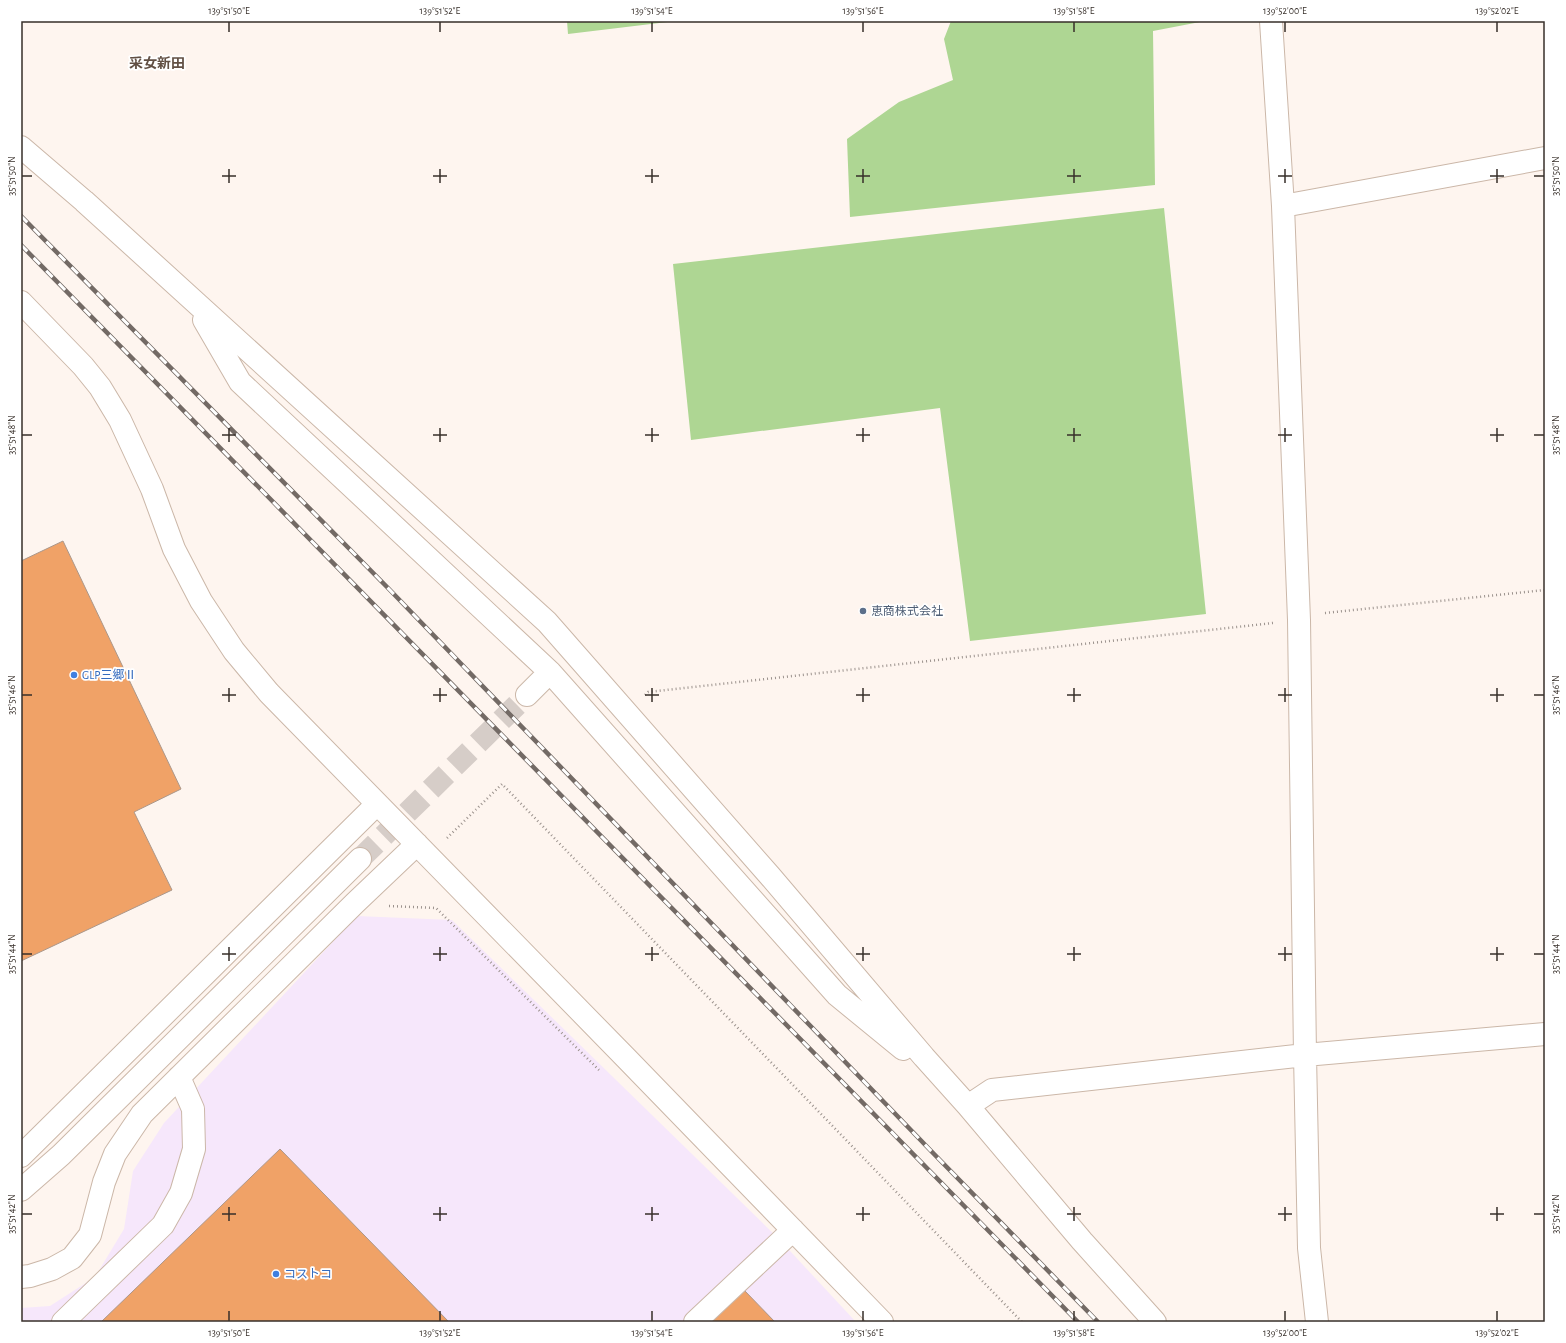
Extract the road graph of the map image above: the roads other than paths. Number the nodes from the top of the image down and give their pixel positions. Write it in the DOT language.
graph roads {
  1 [pos="1271,21"];
  2 [pos="21,147"];
  3 [pos="1545,158"];
  4 [pos="1283,206"];
  5 [pos="193,302"];
  6 [pos="24,310"];
  7 [pos="550,672"];
  8 [pos="526,695"];
  9 [pos="377,804"];
  10 [pos="423,850"];
  11 [pos="360,859"];
  12 [pos="1545,1034"];
  13 [pos="1305,1055"];
  14 [pos="924,1057"];
  15 [pos="179,1077"];
  16 [pos="968,1106"];
  17 [pos="21,1156"];
  18 [pos="21,1190"];
  19 [pos="793,1230"];
  20 [pos="21,1277"];
  21 [pos="63,1322"];
  22 [pos="695,1322"];
  23 [pos="882,1322"];
  24 [pos="1155,1322"];
  25 [pos="1317,1322"];
  1 -- 4 [label="street"];
  2 -- 5 [label="street"];
  3 -- 4 [label="street"];
  4 -- 13 [label="street"];
  5 -- 7 [label="street"];
  5 -- 14 [label="street"];
  6 -- 9 [label="street"];
  7 -- 8 [label="street"];
  7 -- 14 [label="street"];
  9 -- 10 [label="street"];
  9 -- 17 [label="street"];
  10 -- 15 [label="street"];
  10 -- 19 [label="street"];
  11 -- 18 [label="street"];
  12 -- 13 [label="street"];
  13 -- 16 [label="street"];
  13 -- 25 [label="street"];
  14 -- 16 [label="street"];
  15 -- 20 [label="street"];
  15 -- 21 [label="street"];
  16 -- 24 [label="street"];
  19 -- 22 [label="street"];
  19 -- 23 [label="street"];
}
